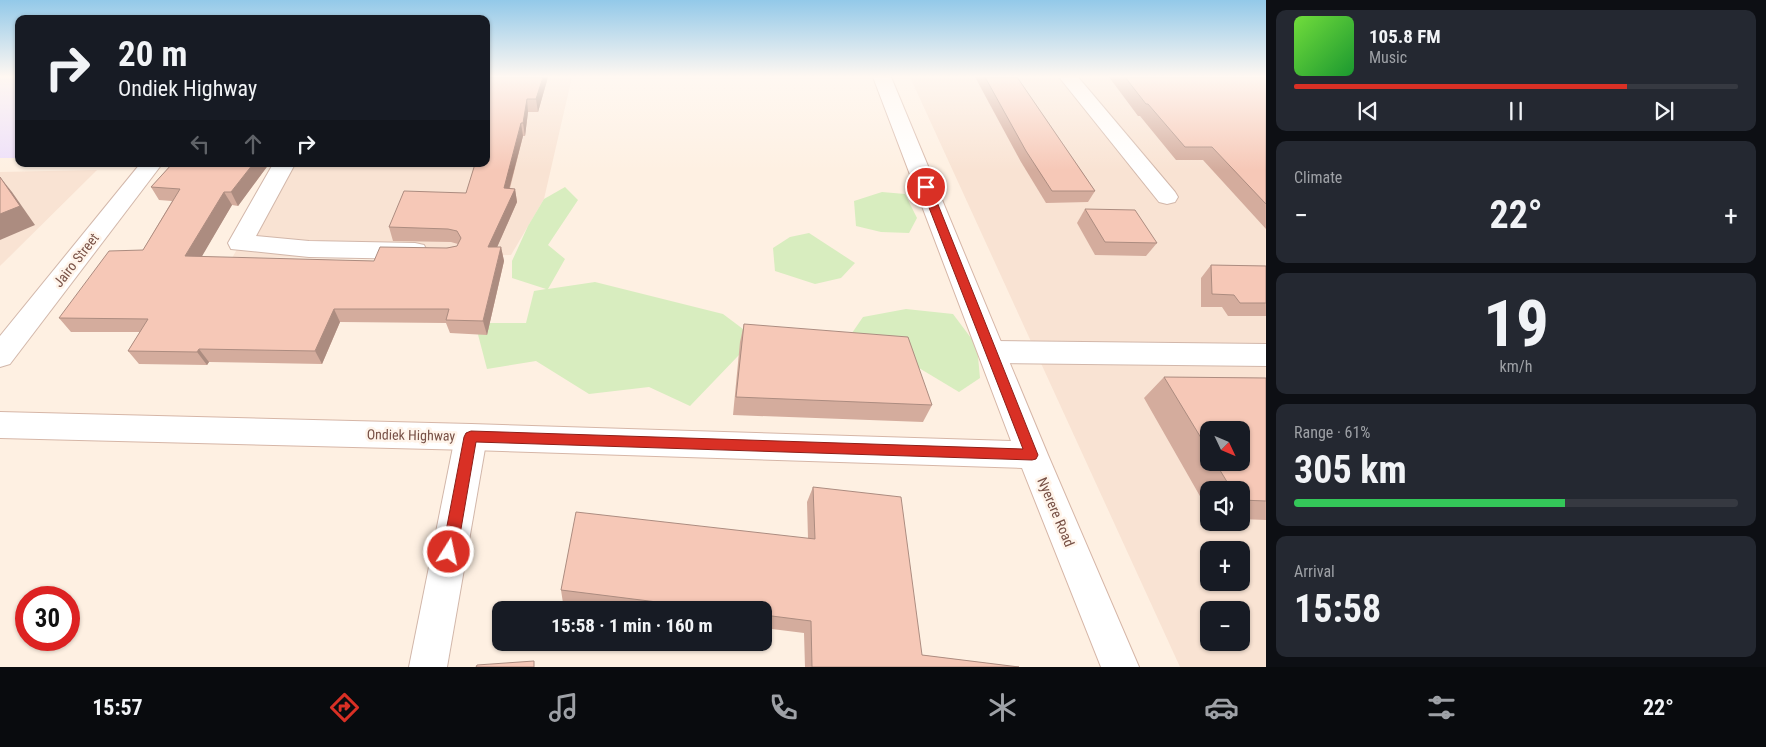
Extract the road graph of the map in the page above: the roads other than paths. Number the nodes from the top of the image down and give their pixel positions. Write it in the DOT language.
graph roads {
  1 [pos="895,108"];
  2 [pos="1094,108"];
  3 [pos="149,167"];
  4 [pos="282,167"];
  5 [pos="1167,196"];
  6 [pos="442,252"];
  7 [pos="993,352"];
  8 [pos="1266,355"];
  9 [pos="0,356"];
  10 [pos="0,425"];
  11 [pos="471,437"];
  12 [pos="1032,455"];
  13 [pos="428,667"];
  14 [pos="1120,667"];
  1 -- 7 [label="main road, Nyerere Road"];
  2 -- 5 [label="main road"];
  3 -- 9 [label="main road, Jairo Street"];
  4 -- 6 [label="main road"];
  7 -- 8 [label="main road"];
  7 -- 12 [label="main road, Nyerere Road"];
  10 -- 11 [label="main road, Ondiek Highway"];
  11 -- 12 [label="main road, Ondiek Highway"];
  11 -- 13 [label="main road"];
  12 -- 14 [label="main road, Nyerere Road"];
}
